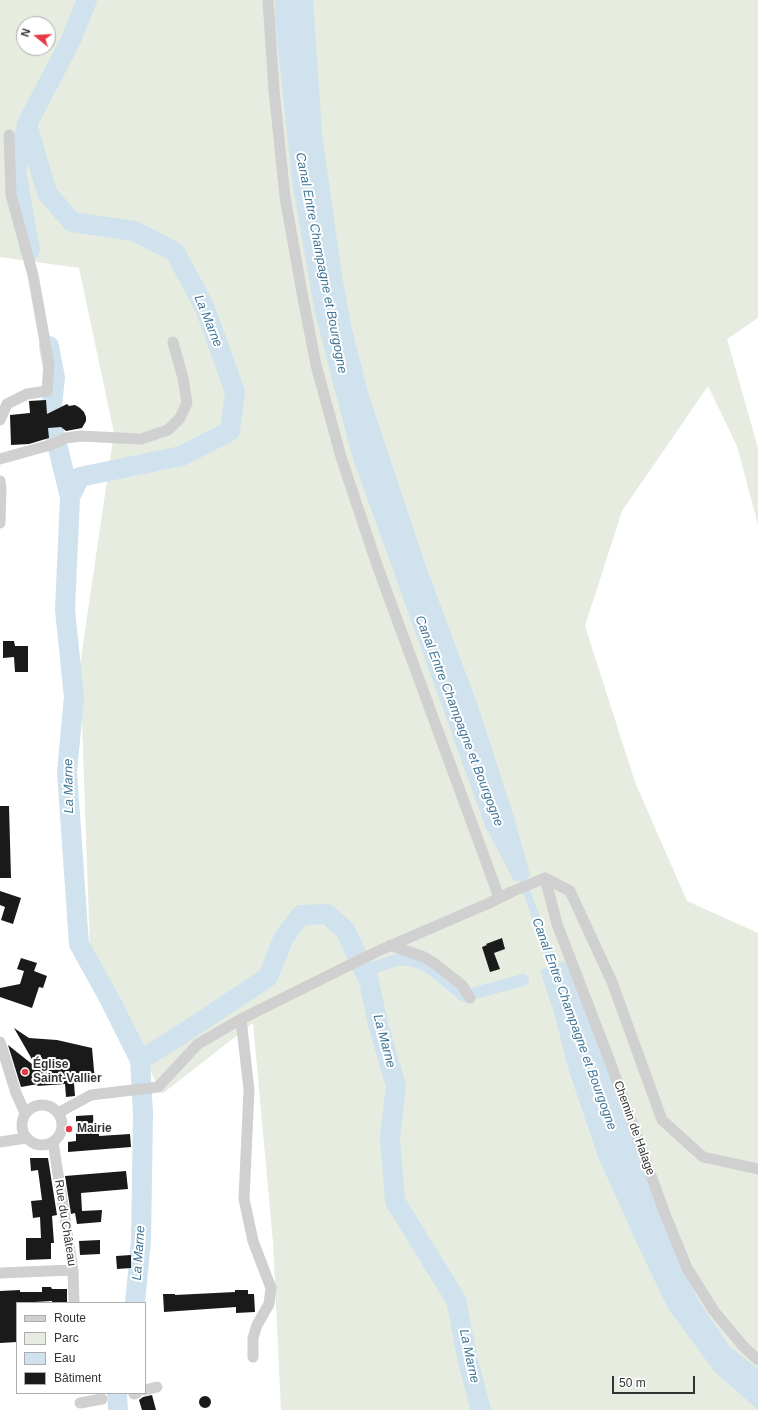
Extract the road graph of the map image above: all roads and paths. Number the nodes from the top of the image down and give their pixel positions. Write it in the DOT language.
graph roads {
  1 [pos="268,0"];
  2 [pos="9,135"];
  3 [pos="173,342"];
  4 [pos="0,420"];
  5 [pos="0,459"];
  6 [pos="0,481"];
  7 [pos="0,523"];
  8 [pos="545,878"];
  9 [pos="499,897"];
  10 [pos="390,945"];
  11 [pos="468,995"];
  12 [pos="241,1019"];
  13 [pos="0,1042"];
  14 [pos="25,1113"];
  15 [pos="58,1113"];
  16 [pos="26,1138"];
  17 [pos="0,1142"];
  18 [pos="53,1142"];
  19 [pos="758,1169"];
  20 [pos="73,1270"];
  21 [pos="0,1273"];
  22 [pos="74,1302"];
  23 [pos="253,1357"];
  24 [pos="758,1360"];
  25 [pos="157,1387"];
  26 [pos="146,1390"];
  27 [pos="102,1399"];
  28 [pos="80,1402"];
  1 -- 9 [label="street"];
  2 -- 4 [label="street"];
  3 -- 5 [label="street"];
  6 -- 7 [label="street"];
  8 -- 9 [label="street"];
  8 -- 19 [label="street"];
  8 -- 24 [label="street, Chemin de Halage"];
  9 -- 10 [label="street"];
  10 -- 11 [label="street"];
  10 -- 12 [label="street"];
  12 -- 15 [label="street"];
  12 -- 23 [label="street"];
  13 -- 14 [label="street"];
  14 -- 15 [label="street"];
  14 -- 16 [label="street"];
  15 -- 18 [label="street"];
  16 -- 17 [label="street"];
  16 -- 18 [label="street"];
  18 -- 20 [label="street, Rue du Château"];
  20 -- 21 [label="street"];
  20 -- 22 [label="street, Rue du Château"];
  25 -- 26 [label="street"];
  27 -- 28 [label="street"];
}
